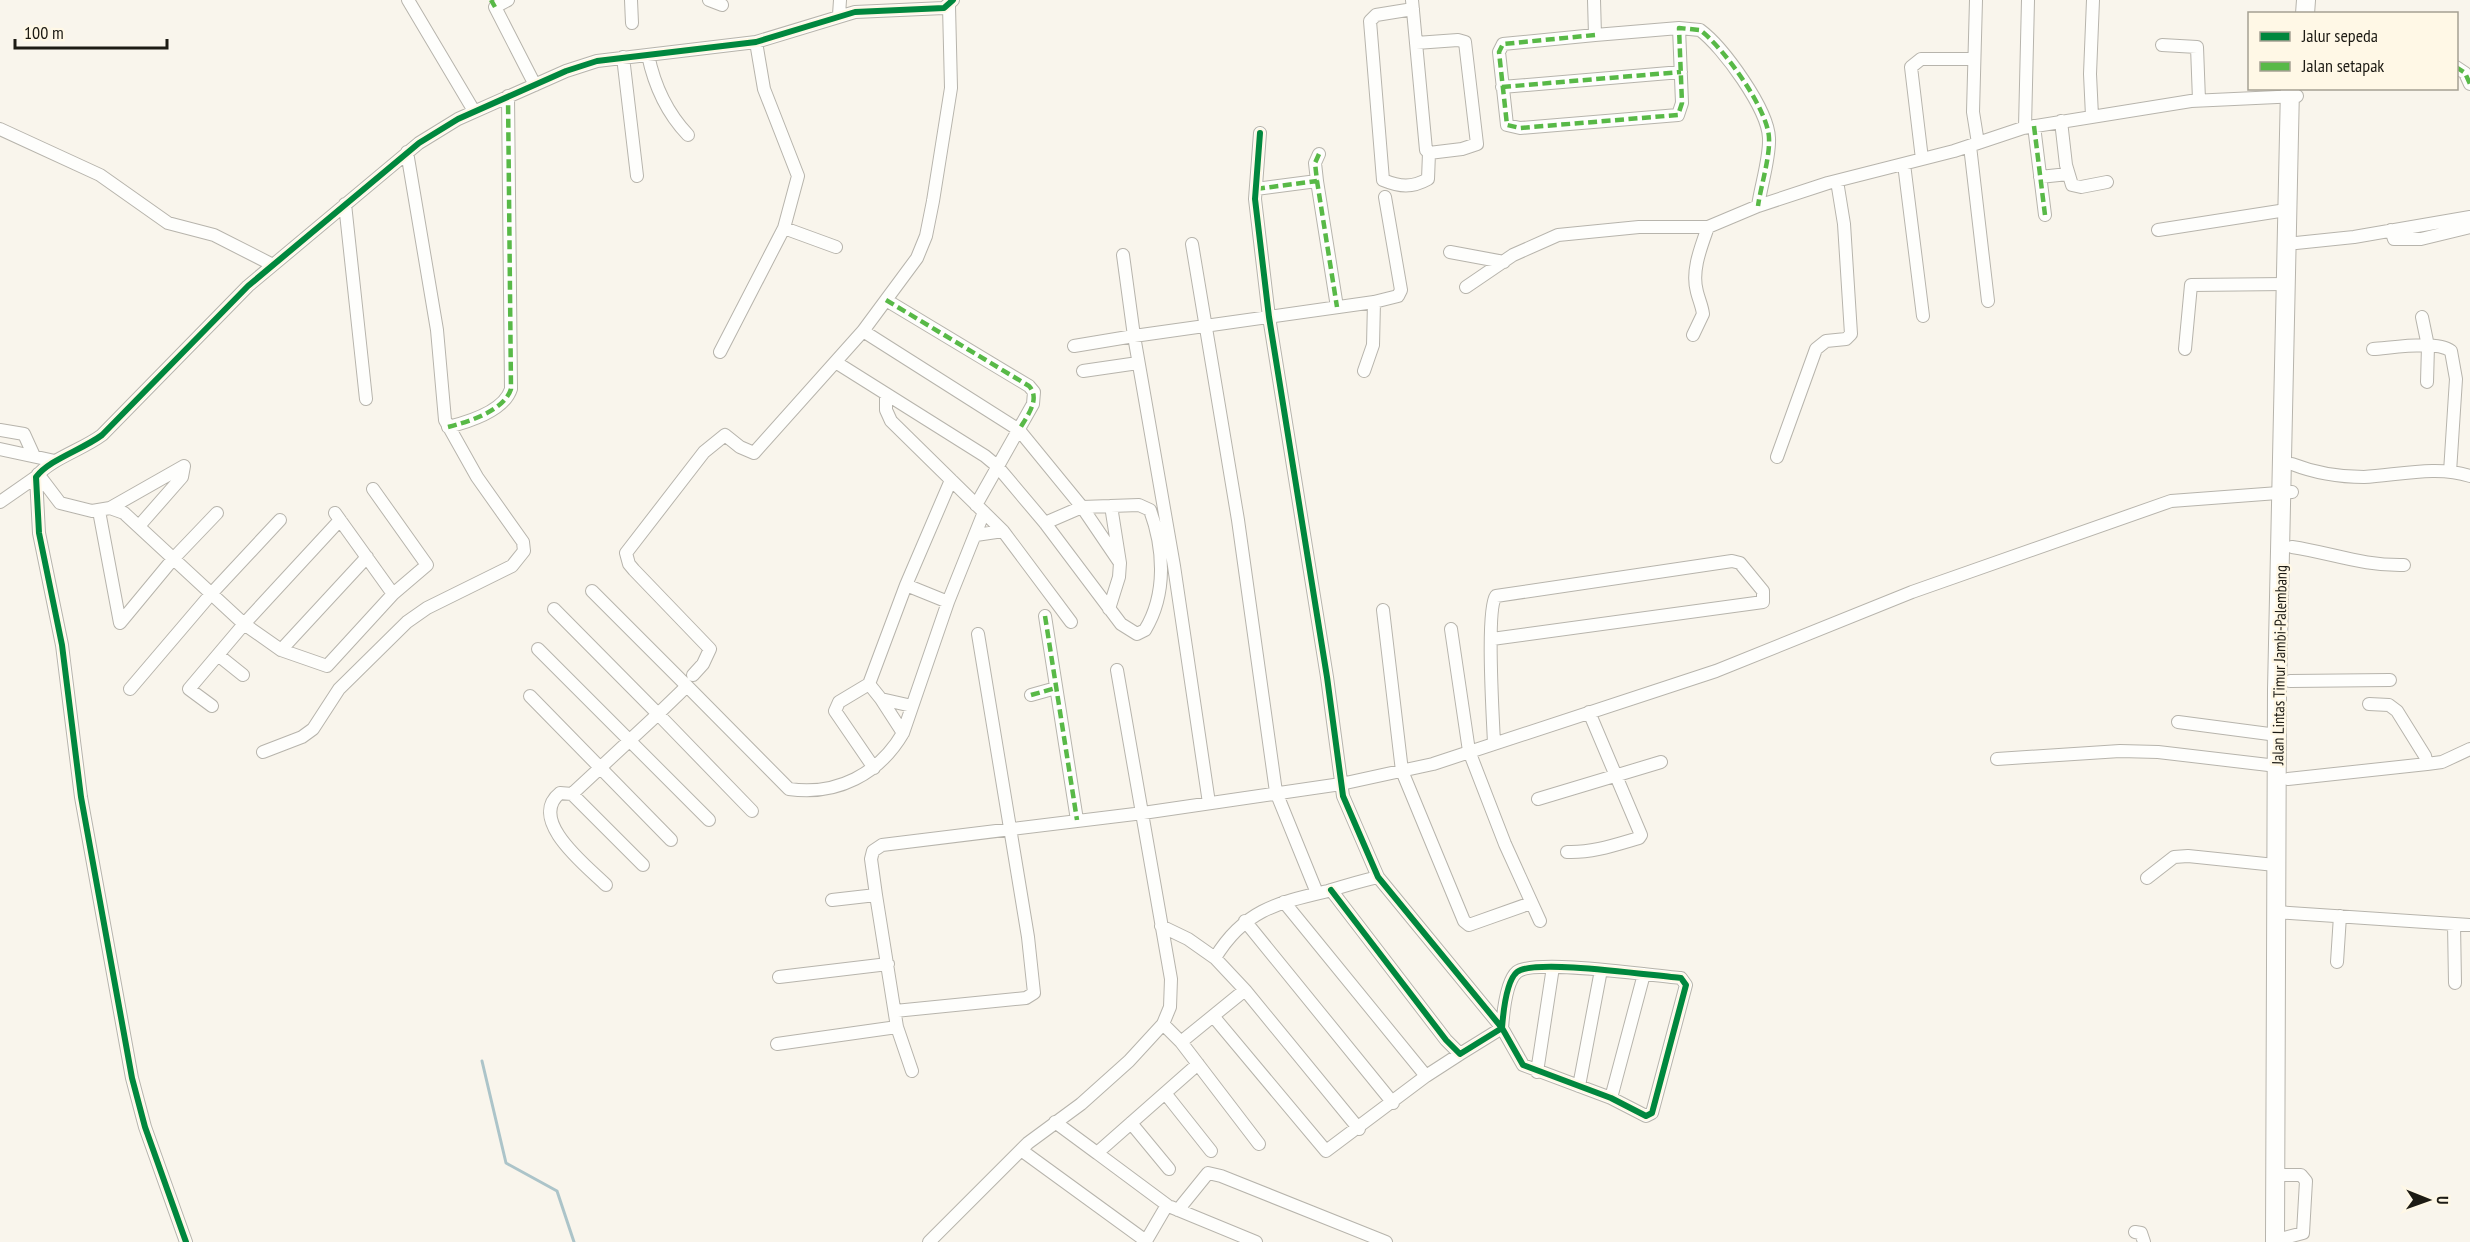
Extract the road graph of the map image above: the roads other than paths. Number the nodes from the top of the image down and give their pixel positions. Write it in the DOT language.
graph roads {
  1 [pos="408,0"];
  2 [pos="508,0"];
  3 [pos="631,0"];
  4 [pos="709,0"];
  5 [pos="840,0"];
  6 [pos="1594,0"];
  7 [pos="1976,0"];
  8 [pos="2028,0"];
  9 [pos="2093,0"];
  10 [pos="951,3"];
  11 [pos="493,4"];
  12 [pos="1412,4"];
  13 [pos="722,5"];
  14 [pos="839,15"];
  15 [pos="632,23"];
  16 [pos="1679,28"];
  17 [pos="1595,35"];
  18 [pos="756,42"];
  19 [pos="1416,42"];
  20 [pos="2162,45"];
  21 [pos="648,55"];
  22 [pos="623,57"];
  23 [pos="1974,59"];
  24 [pos="2458,68"];
  25 [pos="1681,72"];
  26 [pos="2470,84"];
  27 [pos="535,85"];
  28 [pos="1502,87"];
  29 [pos="2294,92"];
  30 [pos="508,96"];
  31 [pos="2199,100"];
  32 [pos="474,111"];
  33 [pos="2092,116"];
  34 [pos="2061,121"];
  35 [pos="2030,127"];
  36 [pos="0,129"];
  37 [pos="1260,133"];
  38 [pos="688,135"];
  39 [pos="1974,145"];
  40 [pos="408,152"];
  41 [pos="1429,153"];
  42 [pos="1319,154"];
  43 [pos="1922,159"];
  44 [pos="1904,164"];
  45 [pos="2068,174"];
  46 [pos="637,176"];
  47 [pos="2040,177"];
  48 [pos="1317,181"];
  49 [pos="2107,182"];
  50 [pos="1827,184"];
  51 [pos="1256,189"];
  52 [pos="1385,197"];
  53 [pos="345,204"];
  54 [pos="1758,206"];
  55 [pos="2286,210"];
  56 [pos="2045,215"];
  57 [pos="2470,217"];
  58 [pos="1708,227"];
  59 [pos="2470,227"];
  60 [pos="784,228"];
  61 [pos="2158,230"];
  62 [pos="2391,230"];
  63 [pos="1192,243"];
  64 [pos="2296,243"];
  65 [pos="836,247"];
  66 [pos="1450,252"];
  67 [pos="1123,255"];
  68 [pos="1504,262"];
  69 [pos="273,265"];
  70 [pos="2285,285"];
  71 [pos="1466,287"];
  72 [pos="886,300"];
  73 [pos="1988,301"];
  74 [pos="1374,302"];
  75 [pos="1337,307"];
  76 [pos="1923,316"];
  77 [pos="2422,316"];
  78 [pos="1269,317"];
  79 [pos="1206,326"];
  80 [pos="863,332"];
  81 [pos="1692,335"];
  82 [pos="1134,336"];
  83 [pos="1074,346"];
  84 [pos="2428,346"];
  85 [pos="2373,349"];
  86 [pos="2185,350"];
  87 [pos="720,352"];
  88 [pos="837,363"];
  89 [pos="1138,363"];
  90 [pos="1083,370"];
  91 [pos="1364,370"];
  92 [pos="2427,382"];
  93 [pos="886,395"];
  94 [pos="366,399"];
  95 [pos="448,427"];
  96 [pos="0,430"];
  97 [pos="1019,430"];
  98 [pos="0,449"];
  99 [pos="34,456"];
  100 [pos="1777,457"];
  101 [pos="55,461"];
  102 [pos="2292,464"];
  103 [pos="996,466"];
  104 [pos="2450,472"];
  105 [pos="37,475"];
  106 [pos="2470,476"];
  107 [pos="951,480"];
  108 [pos="373,489"];
  109 [pos="2287,492"];
  110 [pos="0,502"];
  111 [pos="1111,506"];
  112 [pos="1082,507"];
  113 [pos="980,508"];
  114 [pos="105,510"];
  115 [pos="217,513"];
  116 [pos="280,520"];
  117 [pos="1045,523"];
  118 [pos="139,526"];
  119 [pos="1003,531"];
  120 [pos="976,535"];
  121 [pos="2292,547"];
  122 [pos="367,557"];
  123 [pos="173,559"];
  124 [pos="1119,563"];
  125 [pos="2404,565"];
  126 [pos="906,585"];
  127 [pos="592,591"];
  128 [pos="211,594"];
  129 [pos="393,594"];
  130 [pos="948,602"];
  131 [pos="554,609"];
  132 [pos="1109,609"];
  133 [pos="1383,610"];
  134 [pos="1045,616"];
  135 [pos="1071,622"];
  136 [pos="244,624"];
  137 [pos="1451,629"];
  138 [pos="978,634"];
  139 [pos="1492,639"];
  140 [pos="538,649"];
  141 [pos="281,650"];
  142 [pos="218,655"];
  143 [pos="1117,670"];
  144 [pos="243,675"];
  145 [pos="2390,680"];
  146 [pos="690,681"];
  147 [pos="2289,681"];
  148 [pos="869,684"];
  149 [pos="1056,688"];
  150 [pos="130,689"];
  151 [pos="1031,694"];
  152 [pos="530,696"];
  153 [pos="881,699"];
  154 [pos="2369,704"];
  155 [pos="212,706"];
  156 [pos="912,706"];
  157 [pos="1588,712"];
  158 [pos="658,714"];
  159 [pos="2178,722"];
  160 [pos="903,733"];
  161 [pos="2277,735"];
  162 [pos="628,741"];
  163 [pos="1494,743"];
  164 [pos="2470,748"];
  165 [pos="1469,751"];
  166 [pos="263,752"];
  167 [pos="1997,759"];
  168 [pos="1661,762"];
  169 [pos="2427,764"];
  170 [pos="599,767"];
  171 [pos="874,768"];
  172 [pos="1402,771"];
  173 [pos="2283,773"];
  174 [pos="1616,775"];
  175 [pos="1341,784"];
  176 [pos="1276,792"];
  177 [pos="572,794"];
  178 [pos="1538,799"];
  179 [pos="1209,803"];
  180 [pos="753,811"];
  181 [pos="1143,813"];
  182 [pos="709,820"];
  183 [pos="1077,820"];
  184 [pos="1010,828"];
  185 [pos="671,840"];
  186 [pos="1567,852"];
  187 [pos="643,865"];
  188 [pos="2275,865"];
  189 [pos="1378,877"];
  190 [pos="2147,878"];
  191 [pos="606,885"];
  192 [pos="1331,890"];
  193 [pos="1317,893"];
  194 [pos="876,895"];
  195 [pos="832,900"];
  196 [pos="1284,902"];
  197 [pos="1531,903"];
  198 [pos="2281,912"];
  199 [pos="2340,915"];
  200 [pos="1245,921"];
  201 [pos="1540,921"];
  202 [pos="2454,924"];
  203 [pos="2470,925"];
  204 [pos="1161,926"];
  205 [pos="1215,958"];
  206 [pos="2337,962"];
  207 [pos="888,964"];
  208 [pos="1553,967"];
  209 [pos="1601,969"];
  210 [pos="1644,974"];
  211 [pos="779,977"];
  212 [pos="2455,983"];
  213 [pos="1245,990"];
  214 [pos="895,1011"];
  215 [pos="1213,1016"];
  216 [pos="1163,1024"];
  217 [pos="897,1027"];
  218 [pos="1502,1028"];
  219 [pos="1180,1042"];
  220 [pos="777,1044"];
  221 [pos="1460,1054"];
  222 [pos="1198,1064"];
  223 [pos="912,1071"];
  224 [pos="1537,1072"];
  225 [pos="1426,1076"];
  226 [pos="1579,1086"];
  227 [pos="1165,1093"];
  228 [pos="1611,1098"];
  229 [pos="1393,1103"];
  230 [pos="1055,1122"];
  231 [pos="1131,1123"];
  232 [pos="1359,1129"];
  233 [pos="1259,1144"];
  234 [pos="1021,1150"];
  235 [pos="1211,1151"];
  236 [pos="1098,1153"];
  237 [pos="1169,1169"];
  238 [pos="1173,1208"];
  239 [pos="2135,1232"];
  240 [pos="2281,1241"];
  241 [pos="186,1242"];
  242 [pos="929,1242"];
  243 [pos="1146,1242"];
  244 [pos="1256,1242"];
  245 [pos="1386,1242"];
  246 [pos="2144,1242"];
  1 -- 32 [label="street"];
  2 -- 11 [label="street"];
  3 -- 15 [label="street"];
  4 -- 13 [label="street"];
  5 -- 14 [label="street"];
  6 -- 17 [label="street"];
  7 -- 23 [label="street"];
  8 -- 35 [label="street"];
  9 -- 33 [label="street"];
  10 -- 14 [label="street"];
  10 -- 72 [label="street"];
  11 -- 27 [label="street"];
  12 -- 19 [label="street"];
  12 -- 41 [label="street"];
  14 -- 18 [label="street"];
  16 -- 17 [label="street"];
  16 -- 25 [label="street"];
  16 -- 54 [label="street"];
  17 -- 28 [label="street"];
  18 -- 21 [label="street"];
  18 -- 60 [label="street"];
  19 -- 41 [label="street"];
  19 -- 41 [label="street"];
  20 -- 31 [label="street"];
  21 -- 22 [label="street"];
  21 -- 38 [label="street"];
  22 -- 27 [label="street"];
  22 -- 46 [label="street"];
  23 -- 39 [label="street"];
  23 -- 43 [label="street"];
  24 -- 26 [label="street"];
  25 -- 28 [label="street"];
  25 -- 28 [label="street"];
  27 -- 30 [label="street"];
  29 -- 31 [label="street"];
  29 -- 55 [label="highway, Jalan Lintas Timur Jambi-Palembang"];
  29 -- 64 [label="highway, Jalan Lintas Timur Jambi-Palembang"];
  30 -- 32 [label="street"];
  30 -- 95 [label="street"];
  31 -- 33 [label="street"];
  32 -- 40 [label="street"];
  33 -- 34 [label="street"];
  34 -- 35 [label="street"];
  34 -- 45 [label="street"];
  35 -- 39 [label="street"];
  35 -- 47 [label="street"];
  36 -- 69 [label="street"];
  37 -- 51 [label="street"];
  39 -- 43 [label="street"];
  39 -- 73 [label="street"];
  40 -- 53 [label="street"];
  40 -- 95 [label="street"];
  42 -- 48 [label="street"];
  43 -- 44 [label="street"];
  44 -- 50 [label="street"];
  44 -- 76 [label="street"];
  45 -- 47 [label="street"];
  45 -- 49 [label="street"];
  47 -- 56 [label="street"];
  48 -- 51 [label="street"];
  48 -- 75 [label="street"];
  50 -- 54 [label="street"];
  50 -- 100 [label="street"];
  51 -- 78 [label="street"];
  52 -- 74 [label="street"];
  53 -- 69 [label="street"];
  53 -- 94 [label="street"];
  54 -- 58 [label="street"];
  55 -- 61 [label="street"];
  55 -- 70 [label="highway, Jalan Lintas Timur Jambi-Palembang"];
  57 -- 62 [label="street"];
  58 -- 68 [label="street"];
  58 -- 81 [label="street"];
  59 -- 62 [label="street"];
  60 -- 65 [label="street"];
  60 -- 87 [label="street"];
  62 -- 64 [label="street"];
  63 -- 79 [label="street"];
  64 -- 102 [label="highway, Jalan Lintas Timur Jambi-Palembang"];
  66 -- 68 [label="street"];
  67 -- 82 [label="street"];
  68 -- 71 [label="street"];
  69 -- 101 [label="street"];
  70 -- 86 [label="street"];
  70 -- 109 [label="highway, Jalan Lintas Timur Jambi-Palembang"];
  72 -- 80 [label="street"];
  72 -- 97 [label="street"];
  74 -- 75 [label="street"];
  74 -- 91 [label="street"];
  75 -- 78 [label="street"];
  77 -- 84 [label="street"];
  78 -- 79 [label="street"];
  78 -- 175 [label="street"];
  79 -- 82 [label="street"];
  79 -- 176 [label="street"];
  80 -- 88 [label="street"];
  80 -- 97 [label="street"];
  82 -- 83 [label="street"];
  82 -- 89 [label="street"];
  84 -- 85 [label="street"];
  84 -- 92 [label="street"];
  84 -- 104 [label="street"];
  88 -- 93 [label="street"];
  88 -- 146 [label="street"];
  89 -- 90 [label="street"];
  89 -- 179 [label="street"];
  93 -- 103 [label="street"];
  93 -- 107 [label="street"];
  95 -- 166 [label="street"];
  96 -- 99 [label="street"];
  97 -- 103 [label="street"];
  97 -- 112 [label="street"];
  98 -- 99 [label="street"];
  99 -- 101 [label="street"];
  101 -- 105 [label="street"];
  102 -- 104 [label="street"];
  102 -- 109 [label="highway, Jalan Lintas Timur Jambi-Palembang"];
  103 -- 113 [label="street"];
  103 -- 117 [label="street"];
  104 -- 106 [label="street"];
  105 -- 110 [label="street"];
  105 -- 114 [label="street"];
  105 -- 241 [label="street"];
  107 -- 113 [label="street"];
  107 -- 126 [label="street"];
  108 -- 129 [label="street"];
  109 -- 121 [label="highway, Jalan Lintas Timur Jambi-Palembang"];
  109 -- 157 [label="street"];
  109 -- 161 [label="highway, Jalan Lintas Timur Jambi-Palembang"];
  111 -- 112 [label="street"];
  111 -- 124 [label="street"];
  111 -- 132 [label="street"];
  112 -- 117 [label="street"];
  112 -- 124 [label="street"];
  113 -- 119 [label="street"];
  113 -- 120 [label="street"];
  114 -- 118 [label="street"];
  114 -- 118 [label="street"];
  114 -- 123 [label="street"];
  115 -- 123 [label="street"];
  116 -- 128 [label="street"];
  117 -- 132 [label="street"];
  118 -- 123 [label="street"];
  119 -- 120 [label="street"];
  119 -- 135 [label="street"];
  120 -- 130 [label="street"];
  121 -- 125 [label="street"];
  121 -- 147 [label="highway, Jalan Lintas Timur Jambi-Palembang"];
  122 -- 129 [label="street"];
  122 -- 136 [label="street"];
  122 -- 141 [label="street"];
  123 -- 128 [label="street"];
  124 -- 132 [label="street"];
  126 -- 130 [label="street"];
  126 -- 148 [label="street"];
  127 -- 146 [label="street"];
  128 -- 136 [label="street"];
  128 -- 150 [label="street"];
  129 -- 141 [label="street"];
  130 -- 156 [label="street"];
  131 -- 158 [label="street"];
  133 -- 172 [label="street"];
  134 -- 149 [label="street"];
  136 -- 141 [label="street"];
  136 -- 142 [label="street"];
  137 -- 165 [label="street"];
  138 -- 184 [label="street"];
  139 -- 139 [label="street"];
  139 -- 163 [label="street"];
  140 -- 162 [label="street"];
  142 -- 144 [label="street"];
  142 -- 155 [label="street"];
  143 -- 181 [label="street"];
  145 -- 147 [label="street"];
  146 -- 158 [label="street"];
  146 -- 171 [label="street"];
  147 -- 173 [label="highway, Jalan Lintas Timur Jambi-Palembang"];
  148 -- 153 [label="street"];
  148 -- 171 [label="street"];
  149 -- 151 [label="street"];
  149 -- 183 [label="street"];
  152 -- 170 [label="street"];
  153 -- 156 [label="street"];
  153 -- 160 [label="street"];
  154 -- 169 [label="street"];
  156 -- 160 [label="street"];
  157 -- 163 [label="street"];
  157 -- 174 [label="street"];
  158 -- 162 [label="street"];
  158 -- 180 [label="street"];
  159 -- 161 [label="street"];
  160 -- 171 [label="street"];
  161 -- 173 [label="highway, Jalan Lintas Timur Jambi-Palembang"];
  162 -- 170 [label="street"];
  162 -- 182 [label="street"];
  163 -- 165 [label="street"];
  164 -- 169 [label="street"];
  165 -- 172 [label="street"];
  165 -- 197 [label="street"];
  167 -- 173 [label="street"];
  168 -- 174 [label="street"];
  169 -- 173 [label="street"];
  170 -- 177 [label="street"];
  170 -- 185 [label="street"];
  172 -- 175 [label="street"];
  172 -- 197 [label="street"];
  173 -- 188 [label="highway, Jalan Lintas Timur Jambi-Palembang"];
  173 -- 198 [label="highway, Jalan Lintas Timur Jambi-Palembang"];
  174 -- 178 [label="street"];
  174 -- 186 [label="street"];
  175 -- 176 [label="street"];
  175 -- 189 [label="street"];
  176 -- 179 [label="street"];
  176 -- 193 [label="street"];
  177 -- 187 [label="street"];
  177 -- 191 [label="street"];
  179 -- 181 [label="street"];
  181 -- 183 [label="street"];
  181 -- 204 [label="street"];
  183 -- 184 [label="street"];
  184 -- 194 [label="street"];
  184 -- 214 [label="street"];
  188 -- 190 [label="street"];
  188 -- 198 [label="highway, Jalan Lintas Timur Jambi-Palembang"];
  189 -- 192 [label="street"];
  189 -- 218 [label="street"];
  192 -- 193 [label="street"];
  192 -- 221 [label="street"];
  193 -- 196 [label="street"];
  194 -- 195 [label="street"];
  194 -- 207 [label="street"];
  196 -- 200 [label="street"];
  196 -- 225 [label="street"];
  197 -- 201 [label="street"];
  198 -- 199 [label="street"];
  198 -- 240 [label="highway, Jalan Lintas Timur Jambi-Palembang"];
  198 -- 240 [label="highway, Jalan Lintas Timur Jambi-Palembang"];
  199 -- 202 [label="street"];
  199 -- 206 [label="street"];
  200 -- 205 [label="street"];
  200 -- 229 [label="street"];
  202 -- 203 [label="street"];
  202 -- 212 [label="street"];
  204 -- 205 [label="street"];
  204 -- 216 [label="street"];
  205 -- 213 [label="street"];
  207 -- 211 [label="street"];
  207 -- 214 [label="street"];
  208 -- 209 [label="street"];
  208 -- 218 [label="street"];
  208 -- 224 [label="street"];
  209 -- 210 [label="street"];
  209 -- 226 [label="street"];
  210 -- 228 [label="street"];
  210 -- 228 [label="street"];
  213 -- 215 [label="street"];
  213 -- 232 [label="street"];
  214 -- 217 [label="street"];
  215 -- 219 [label="street"];
  215 -- 232 [label="street"];
  216 -- 219 [label="street"];
  216 -- 230 [label="street"];
  217 -- 220 [label="street"];
  217 -- 223 [label="street"];
  218 -- 221 [label="street"];
  218 -- 224 [label="street"];
  219 -- 222 [label="street"];
  221 -- 225 [label="street"];
  222 -- 227 [label="street"];
  222 -- 233 [label="street"];
  224 -- 226 [label="street"];
  225 -- 229 [label="street"];
  226 -- 228 [label="street"];
  227 -- 231 [label="street"];
  227 -- 235 [label="street"];
  229 -- 232 [label="street"];
  230 -- 234 [label="street"];
  230 -- 236 [label="street"];
  231 -- 236 [label="street"];
  231 -- 237 [label="street"];
  234 -- 242 [label="street"];
  234 -- 243 [label="street"];
  236 -- 238 [label="street"];
  238 -- 243 [label="street"];
  238 -- 244 [label="street"];
  238 -- 245 [label="street"];
  239 -- 246 [label="street"];
}
